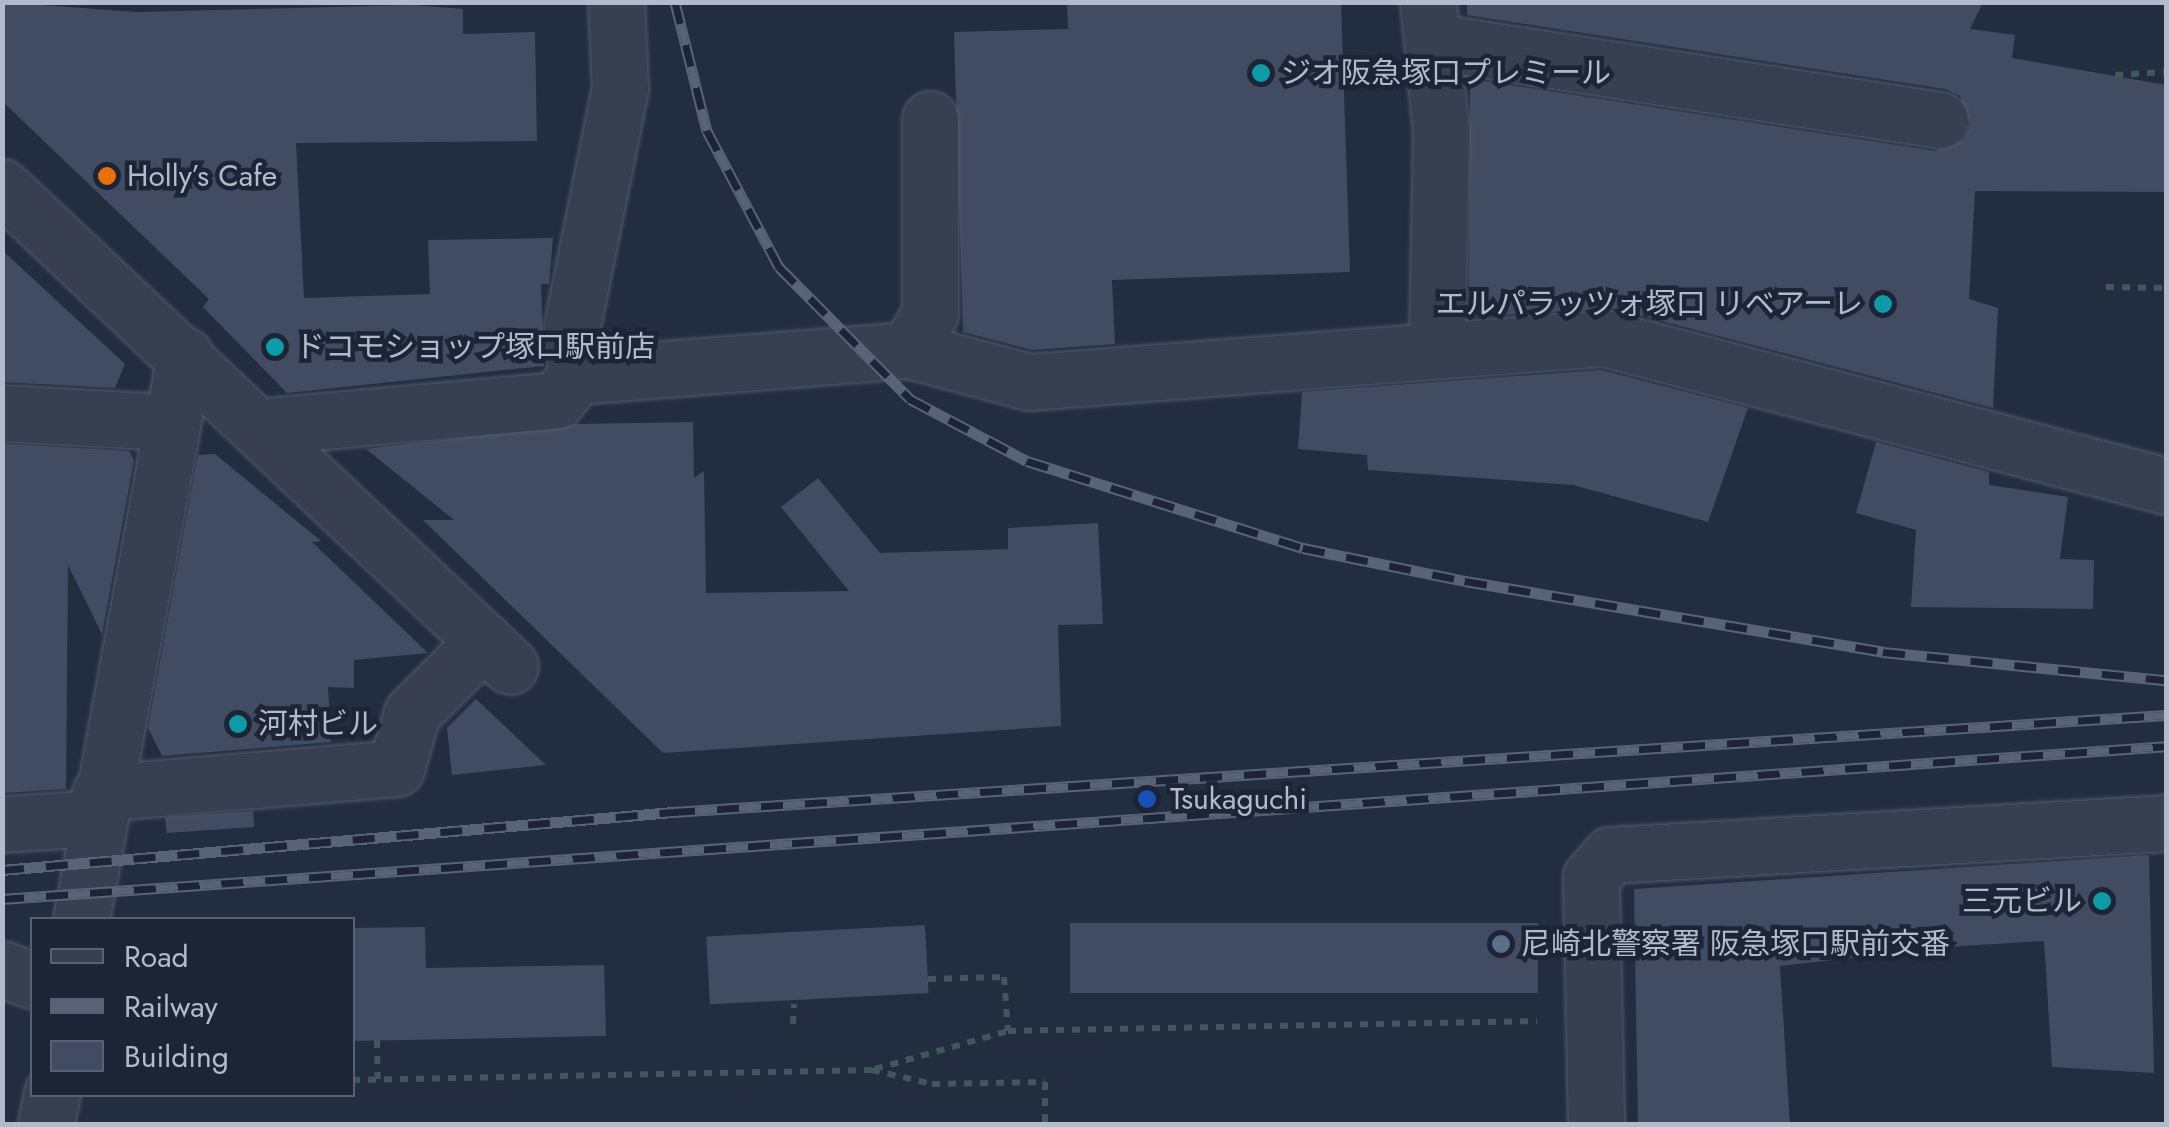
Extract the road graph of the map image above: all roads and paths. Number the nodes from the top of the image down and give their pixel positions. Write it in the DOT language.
graph roads {
  1 [pos="616,2"];
  2 [pos="1432,22"];
  3 [pos="2166,72"];
  4 [pos="2114,75"];
  5 [pos="930,119"];
  6 [pos="1940,120"];
  7 [pos="2,187"];
  8 [pos="2106,287"];
  9 [pos="2166,288"];
  10 [pos="1438,345"];
  11 [pos="910,350"];
  12 [pos="186,355"];
  13 [pos="576,376"];
  14 [pos="2,413"];
  15 [pos="170,422"];
  16 [pos="257,427"];
  17 [pos="2166,486"];
  18 [pos="98,805"];
  19 [pos="2166,823"];
  20 [pos="2,824"];
  21 [pos="81,917"];
  22 [pos="2,968"];
  23 [pos="30,979"];
  24 [pos="928,979"];
  25 [pos="794,1004"];
  26 [pos="1548,1021"];
  27 [pos="793,1024"];
  28 [pos="1008,1031"];
  29 [pos="377,1040"];
  30 [pos="872,1070"];
  31 [pos="378,1079"];
  32 [pos="355,1080"];
  33 [pos="51,1097"];
  34 [pos="46,1124"];
  35 [pos="1045,1124"];
  36 [pos="1596,1124"];
  1 -- 13 [label="street"];
  2 -- 6 [label="street"];
  2 -- 10 [label="street"];
  3 -- 4 [label="path"];
  5 -- 11 [label="street"];
  7 -- 12 [label="street"];
  8 -- 9 [label="path"];
  10 -- 11 [label="street"];
  10 -- 17 [label="street"];
  11 -- 13 [label="street"];
  12 -- 15 [label="street"];
  12 -- 16 [label="street"];
  13 -- 16 [label="street"];
  14 -- 15 [label="street"];
  15 -- 18 [label="street"];
  16 -- 18 [label="street"];
  18 -- 20 [label="street"];
  18 -- 21 [label="street"];
  19 -- 36 [label="street"];
  22 -- 23 [label="street"];
  24 -- 28 [label="path"];
  25 -- 27 [label="path"];
  26 -- 28 [label="path"];
  28 -- 30 [label="path"];
  29 -- 31 [label="path"];
  30 -- 31 [label="path"];
  30 -- 35 [label="path"];
  31 -- 32 [label="path"];
  33 -- 34 [label="street"];
}
